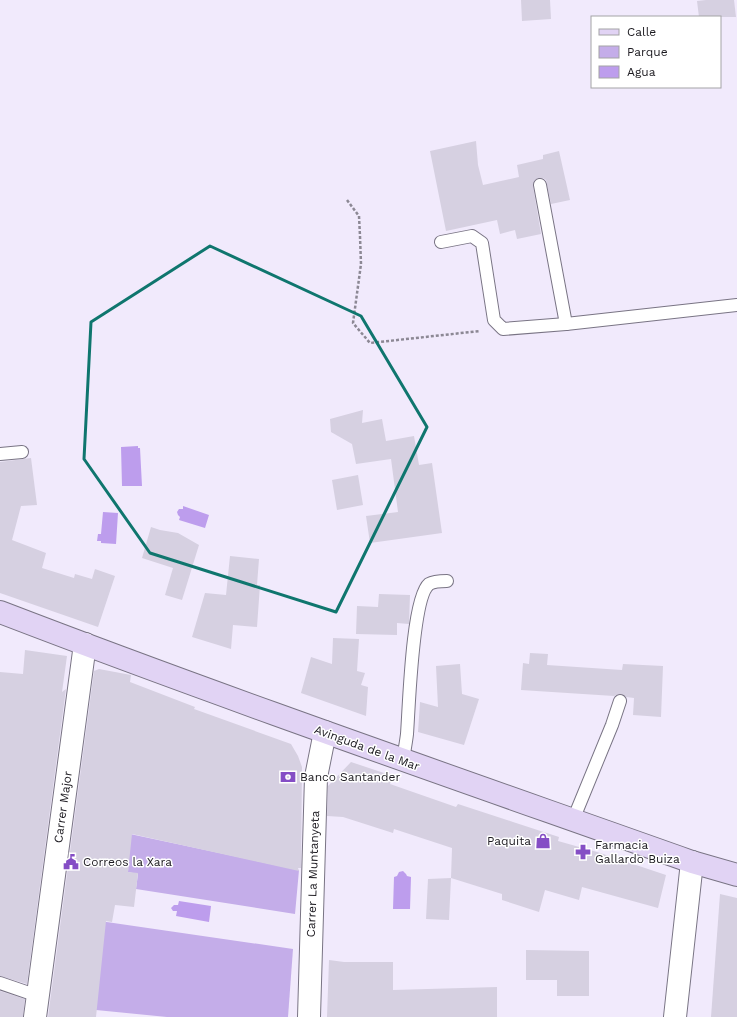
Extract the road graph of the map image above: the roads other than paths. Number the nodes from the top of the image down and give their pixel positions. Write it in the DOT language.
graph roads {
  1 [pos="540,185"];
  2 [pos="441,242"];
  3 [pos="737,305"];
  4 [pos="566,324"];
  5 [pos="22,452"];
  6 [pos="0,454"];
  7 [pos="447,581"];
  8 [pos="0,612"];
  9 [pos="85,644"];
  10 [pos="620,701"];
  11 [pos="325,732"];
  12 [pos="402,761"];
  13 [pos="573,820"];
  14 [pos="692,862"];
  15 [pos="737,875"];
  16 [pos="0,983"];
  17 [pos="36,1006"];
  18 [pos="309,1017"];
  19 [pos="675,1017"];
  1 -- 4 [label="lane"];
  2 -- 4 [label="lane"];
  3 -- 4 [label="lane"];
  5 -- 6 [label="lane"];
  7 -- 12 [label="lane"];
  8 -- 9 [label="main road, Avinguda de la Mar"];
  9 -- 11 [label="main road, Avinguda de la Mar"];
  9 -- 17 [label="street, Carrer Major"];
  10 -- 13 [label="lane"];
  11 -- 12 [label="main road, Avinguda de la Mar"];
  11 -- 18 [label="street, Carrer La Muntanyeta"];
  12 -- 13 [label="main road, Avinguda de la Mar"];
  13 -- 14 [label="main road, Avinguda de la Mar"];
  14 -- 15 [label="main road, Avinguda de la Mar"];
  14 -- 19 [label="street"];
  16 -- 17 [label="lane"];
}
